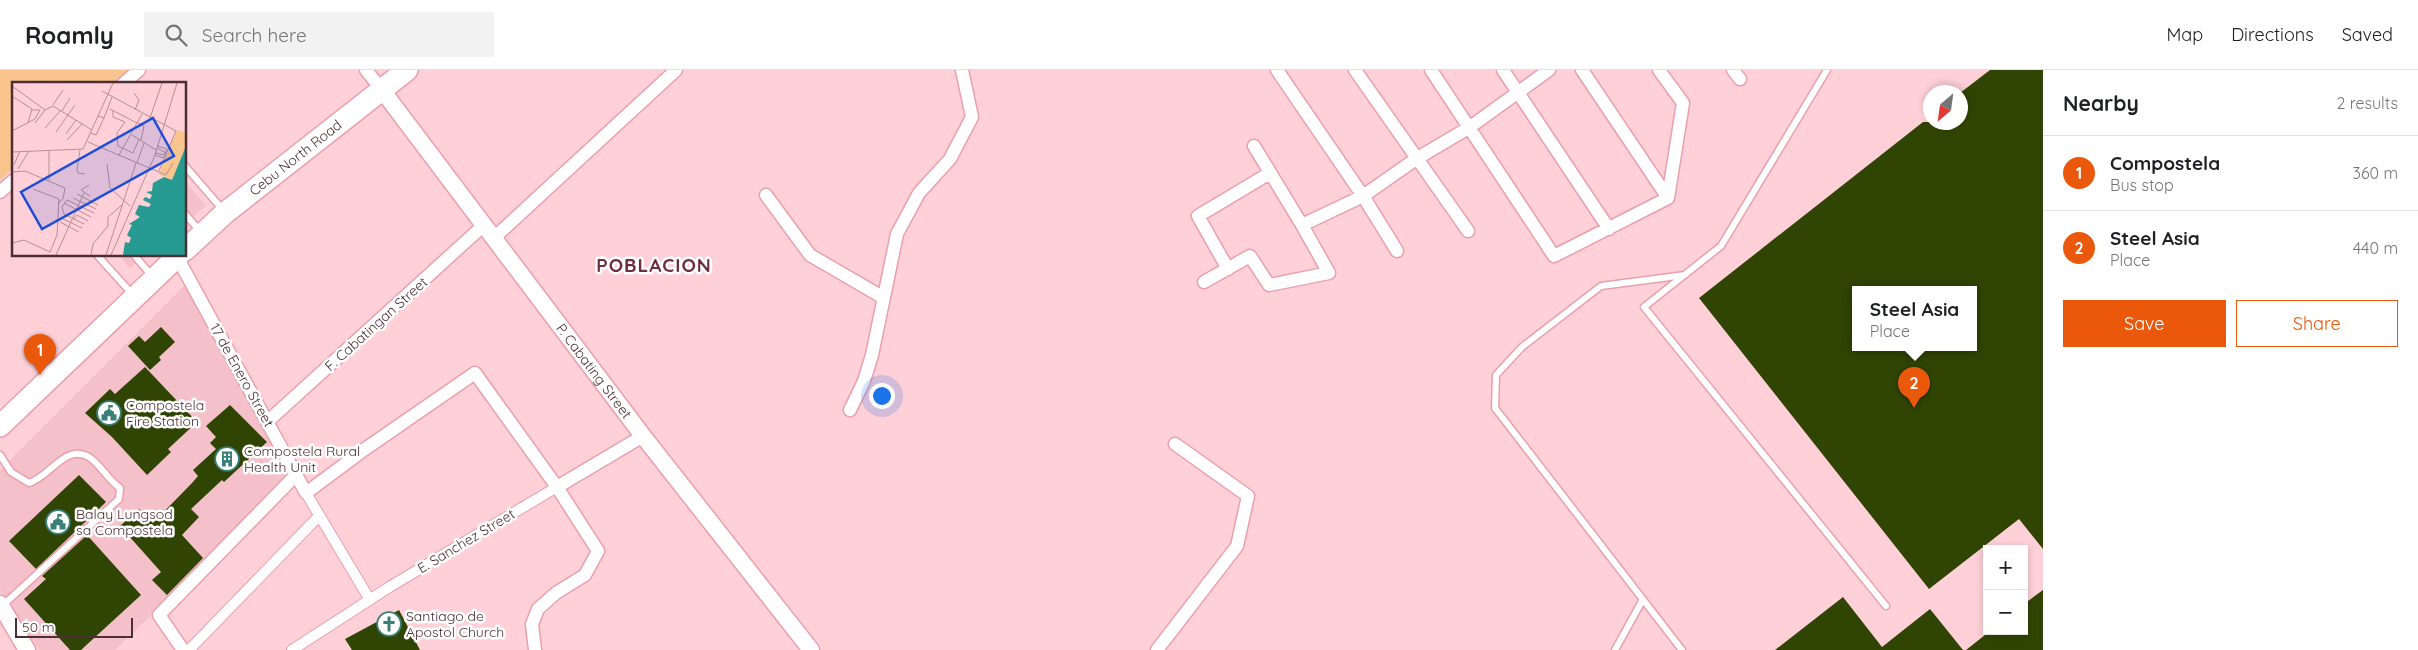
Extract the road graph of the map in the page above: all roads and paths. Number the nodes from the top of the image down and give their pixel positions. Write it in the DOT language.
graph roads {
  1 [pos="139,70"];
  2 [pos="366,70"];
  3 [pos="407,70"];
  4 [pos="676,70"];
  5 [pos="962,70"];
  6 [pos="1277,70"];
  7 [pos="1355,70"];
  8 [pos="1430,70"];
  9 [pos="1503,70"];
  10 [pos="1549,70"];
  11 [pos="1582,70"];
  12 [pos="1659,70"];
  13 [pos="1827,70"];
  14 [pos="125,82"];
  15 [pos="382,90"];
  16 [pos="1518,93"];
  17 [pos="1470,127"];
  18 [pos="1254,146"];
  19 [pos="1416,159"];
  20 [pos="186,167"];
  21 [pos="1270,173"];
  22 [pos="12,182"];
  23 [pos="0,192"];
  24 [pos="766,195"];
  25 [pos="1363,196"];
  26 [pos="1668,198"];
  27 [pos="225,213"];
  28 [pos="186,215"];
  29 [pos="1302,225"];
  30 [pos="1609,229"];
  31 [pos="490,231"];
  32 [pos="1468,231"];
  33 [pos="202,234"];
  34 [pos="186,249"];
  35 [pos="1396,251"];
  36 [pos="98,256"];
  37 [pos="135,256"];
  38 [pos="178,256"];
  39 [pos="181,256"];
  40 [pos="1228,269"];
  41 [pos="1685,275"];
  42 [pos="154,277"];
  43 [pos="1204,282"];
  44 [pos="134,297"];
  45 [pos="884,298"];
  46 [pos="850,410"];
  47 [pos="267,422"];
  48 [pos="0,426"];
  49 [pos="643,436"];
  50 [pos="1175,444"];
  51 [pos="0,455"];
  52 [pos="297,474"];
  53 [pos="557,487"];
  54 [pos="306,493"];
  55 [pos="319,516"];
  56 [pos="370,600"];
  57 [pos="1642,600"];
  58 [pos="1,605"];
  59 [pos="1886,606"];
  60 [pos="27,650"];
  61 [pos="183,650"];
  62 [pos="189,650"];
  63 [pos="292,650"];
  64 [pos="535,650"];
  65 [pos="811,650"];
  66 [pos="1157,650"];
  67 [pos="1616,650"];
  68 [pos="1682,650"];
  1 -- 14 [label="street"];
  2 -- 15 [label="street"];
  3 -- 15 [label="highway, Cebu North Road"];
  4 -- 31 [label="street, F. Cabatingan Street"];
  5 -- 45 [label="street"];
  6 -- 25 [label="street"];
  7 -- 19 [label="street"];
  8 -- 17 [label="street"];
  9 -- 16 [label="street"];
  10 -- 16 [label="street"];
  11 -- 26 [label="street"];
  12 -- 26 [label="street"];
  13 -- 41 [label="lane"];
  15 -- 27 [label="highway, Cebu North Road"];
  15 -- 31 [label="street, P. Cabating Street"];
  16 -- 17 [label="street"];
  16 -- 30 [label="street"];
  17 -- 19 [label="street"];
  17 -- 30 [label="street"];
  18 -- 21 [label="street"];
  19 -- 25 [label="street"];
  19 -- 32 [label="street"];
  20 -- 27 [label="lane"];
  21 -- 29 [label="street"];
  21 -- 40 [label="street"];
  22 -- 23 [label="street"];
  24 -- 45 [label="street"];
  25 -- 29 [label="street"];
  25 -- 35 [label="street"];
  26 -- 30 [label="street"];
  27 -- 33 [label="highway, Cebu North Road"];
  28 -- 33 [label="lane"];
  29 -- 40 [label="street"];
  31 -- 47 [label="street, F. Cabatingan Street"];
  31 -- 49 [label="street, P. Cabating Street"];
  33 -- 34 [label="highway, Cebu North Road"];
  36 -- 44 [label="lane"];
  37 -- 42 [label="lane"];
  38 -- 42 [label="highway, Cebu North Road"];
  39 -- 47 [label="street, 17 de Enero Street"];
  40 -- 43 [label="street"];
  41 -- 57 [label="lane"];
  41 -- 59 [label="lane"];
  42 -- 44 [label="highway, Cebu North Road"];
  44 -- 48 [label="highway, Cebu North Road"];
  45 -- 46 [label="street"];
  47 -- 52 [label="street, 17 de Enero Street"];
  49 -- 53 [label="street, E. Sanchez Street"];
  49 -- 65 [label="street, P. Cabating Street"];
  50 -- 66 [label="street"];
  51 -- 58 [label="lane"];
  52 -- 54 [label="street, 17 de Enero Street"];
  52 -- 61 [label="street"];
  53 -- 54 [label="street"];
  53 -- 56 [label="street, E. Sanchez Street"];
  53 -- 64 [label="street"];
  54 -- 55 [label="street"];
  55 -- 56 [label="street"];
  55 -- 62 [label="street"];
  56 -- 63 [label="street, E. Sanchez Street"];
  57 -- 67 [label="lane"];
  57 -- 68 [label="lane"];
  58 -- 60 [label="street"];
}
